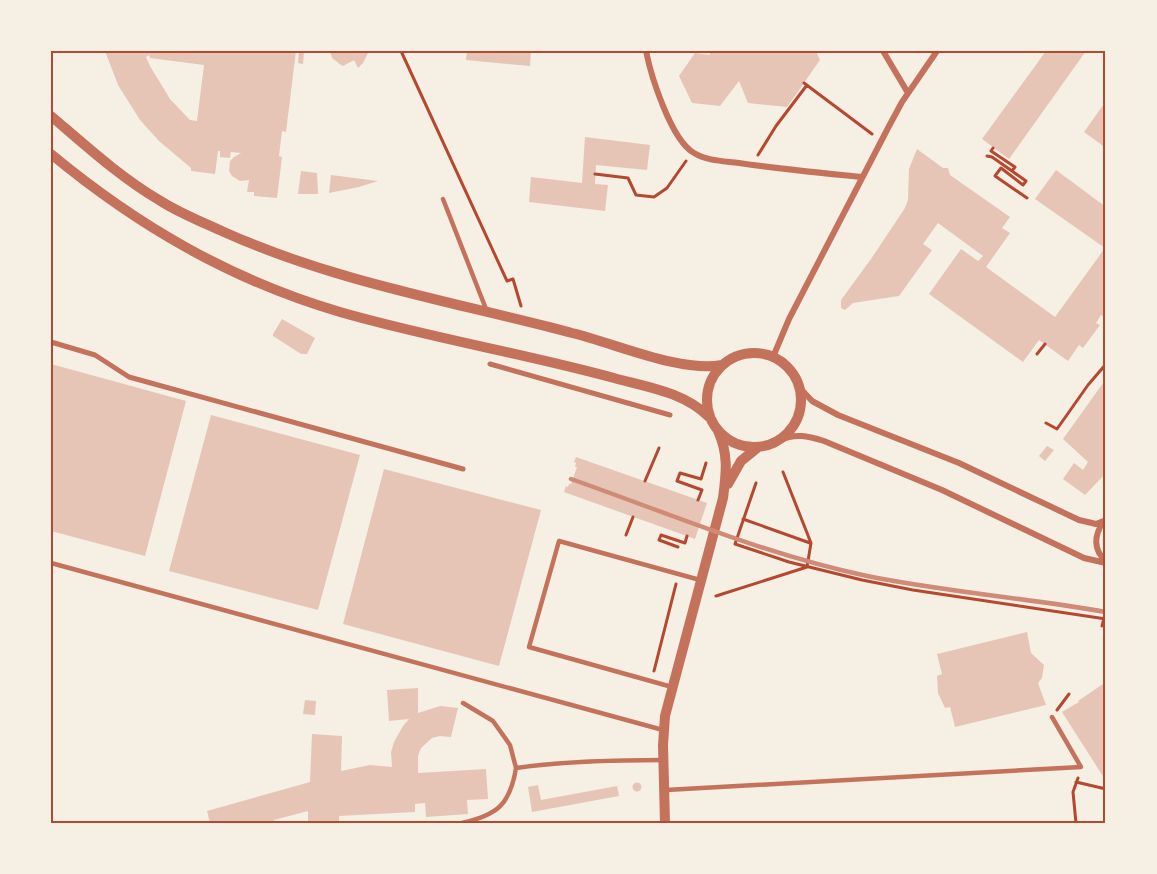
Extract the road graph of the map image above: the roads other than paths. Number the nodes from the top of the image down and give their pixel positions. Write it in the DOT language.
graph roads {
  1 [pos="646,51"];
  2 [pos="883,51"];
  3 [pos="937,51"];
  4 [pos="908,93"];
  5 [pos="51,116"];
  6 [pos="51,154"];
  7 [pos="862,177"];
  8 [pos="443,199"];
  9 [pos="487,312"];
  10 [pos="51,342"];
  11 [pos="773,357"];
  12 [pos="490,364"];
  13 [pos="722,365"];
  14 [pos="800,388"];
  15 [pos="670,415"];
  16 [pos="709,417"];
  17 [pos="718,431"];
  18 [pos="780,440"];
  19 [pos="759,447"];
  20 [pos="463,469"];
  21 [pos="723,498"];
  22 [pos="1104,521"];
  23 [pos="1106,562"];
  24 [pos="51,563"];
  25 [pos="700,580"];
  26 [pos="672,687"];
  27 [pos="463,704"];
  28 [pos="1052,717"];
  29 [pos="663,730"];
  30 [pos="663,760"];
  31 [pos="516,768"];
  32 [pos="663,790"];
  33 [pos="462,823"];
  34 [pos="665,823"];
  1 -- 7 [label="street"];
  2 -- 4 [label="street"];
  3 -- 4 [label="street"];
  4 -- 7 [label="street"];
  5 -- 9 [label="street"];
  6 -- 16 [label="street"];
  7 -- 11 [label="street"];
  8 -- 9 [label="lane"];
  9 -- 13 [label="street"];
  10 -- 20 [label="street"];
  11 -- 13 [label="street"];
  11 -- 14 [label="street"];
  12 -- 15 [label="street"];
  13 -- 16 [label="street"];
  14 -- 18 [label="street"];
  14 -- 22 [label="street"];
  16 -- 17 [label="street"];
  17 -- 19 [label="street"];
  17 -- 21 [label="street"];
  18 -- 19 [label="street"];
  18 -- 23 [label="street"];
  19 -- 21 [label="street"];
  21 -- 25 [label="street"];
  22 -- 23 [label="street"];
  24 -- 29 [label="lane"];
  25 -- 26 [label="street"];
  25 -- 26 [label="lane"];
  26 -- 29 [label="street"];
  27 -- 31 [label="lane"];
  28 -- 32 [label="lane"];
  29 -- 30 [label="street"];
  30 -- 31 [label="lane"];
  30 -- 32 [label="street"];
  31 -- 33 [label="lane"];
  32 -- 34 [label="street"];
}
